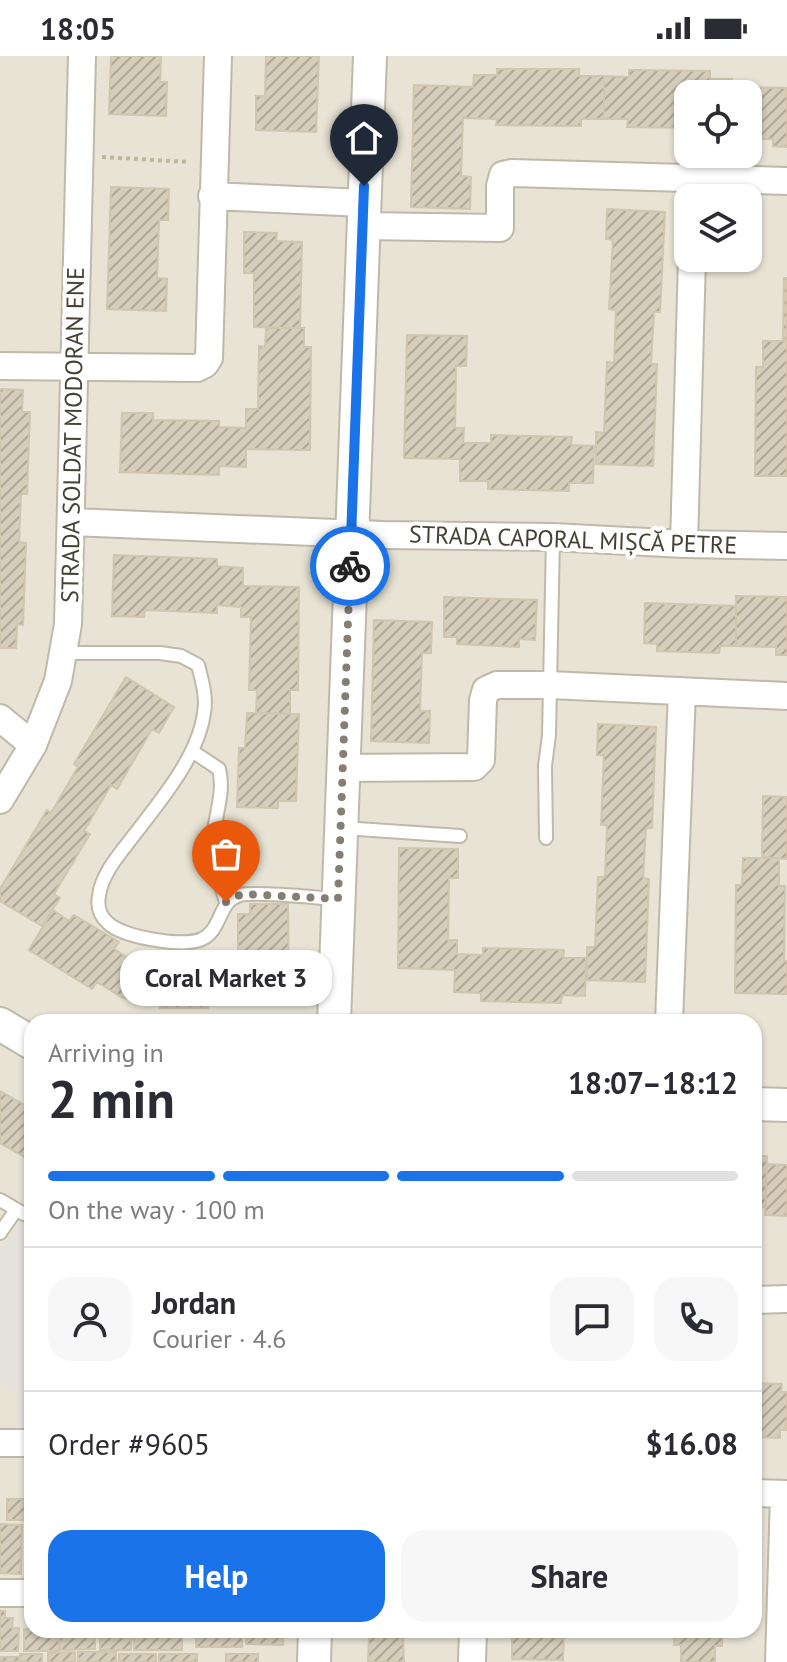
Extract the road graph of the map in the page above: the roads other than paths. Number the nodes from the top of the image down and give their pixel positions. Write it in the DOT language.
graph roads {
  1 [pos="82,56"];
  2 [pos="218,56"];
  3 [pos="370,56"];
  4 [pos="787,181"];
  5 [pos="747,184"];
  6 [pos="674,186"];
  7 [pos="212,196"];
  8 [pos="363,215"];
  9 [pos="692,272"];
  10 [pos="0,366"];
  11 [pos="74,366"];
  12 [pos="72,522"];
  13 [pos="352,534"];
  14 [pos="553,537"];
  15 [pos="684,544"];
  16 [pos="787,546"];
  17 [pos="64,653"];
  18 [pos="550,685"];
  19 [pos="682,691"];
  20 [pos="787,696"];
  21 [pos="0,718"];
  22 [pos="33,745"];
  23 [pos="192,751"];
  24 [pos="341,768"];
  25 [pos="0,800"];
  26 [pos="339,828"];
  27 [pos="460,836"];
  28 [pos="546,838"];
  29 [pos="338,899"];
  30 [pos="226,902"];
  31 [pos="334,1014"];
  32 [pos="669,1014"];
  33 [pos="0,1024"];
  34 [pos="24,1038"];
  35 [pos="762,1104"];
  36 [pos="787,1105"];
  37 [pos="0,1200"];
  38 [pos="16,1210"];
  39 [pos="24,1213"];
  40 [pos="0,1233"];
  41 [pos="787,1299"];
  42 [pos="762,1300"];
  43 [pos="0,1443"];
  44 [pos="24,1443"];
  45 [pos="762,1493"];
  46 [pos="786,1494"];
  47 [pos="0,1593"];
  48 [pos="24,1593"];
  49 [pos="315,1638"];
  50 [pos="473,1638"];
  51 [pos="314,1662"];
  52 [pos="472,1662"];
  53 [pos="779,1662"];
  1 -- 11 [label="street, STRADA SOLDAT MODORAN ENE"];
  2 -- 7 [label="street"];
  3 -- 8 [label="street"];
  4 -- 5 [label="street"];
  6 -- 8 [label="street"];
  7 -- 8 [label="street"];
  7 -- 11 [label="street"];
  8 -- 13 [label="street"];
  9 -- 15 [label="street"];
  10 -- 11 [label="street"];
  11 -- 12 [label="street, STRADA SOLDAT MODORAN ENE"];
  12 -- 13 [label="street, STRADA CAPORAL MIȘCĂ PETRE"];
  12 -- 17 [label="street, STRADA SOLDAT MODORAN ENE"];
  13 -- 14 [label="street, STRADA CAPORAL MIȘCĂ PETRE"];
  13 -- 24 [label="street"];
  14 -- 15 [label="street, STRADA CAPORAL MIȘCĂ PETRE"];
  14 -- 18 [label="lane"];
  15 -- 16 [label="street, STRADA CAPORAL MIȘCĂ PETRE"];
  17 -- 22 [label="street, STRADA SOLDAT MODORAN ENE"];
  17 -- 23 [label="lane"];
  18 -- 19 [label="street"];
  18 -- 24 [label="street"];
  18 -- 28 [label="lane"];
  19 -- 20 [label="street"];
  19 -- 32 [label="street"];
  21 -- 22 [label="street"];
  22 -- 25 [label="street, STRADA SOLDAT MODORAN ENE"];
  23 -- 30 [label="lane"];
  23 -- 30 [label="lane"];
  24 -- 26 [label="street"];
  26 -- 27 [label="lane"];
  26 -- 29 [label="street"];
  29 -- 30 [label="lane"];
  29 -- 31 [label="street"];
  33 -- 34 [label="street"];
  35 -- 36 [label="street"];
  37 -- 38 [label="lane"];
  38 -- 39 [label="lane"];
  38 -- 40 [label="lane"];
  41 -- 42 [label="street"];
  43 -- 44 [label="street"];
  45 -- 46 [label="street"];
  46 -- 53 [label="street"];
  47 -- 48 [label="street"];
  49 -- 51 [label="street"];
  50 -- 52 [label="street"];
}
